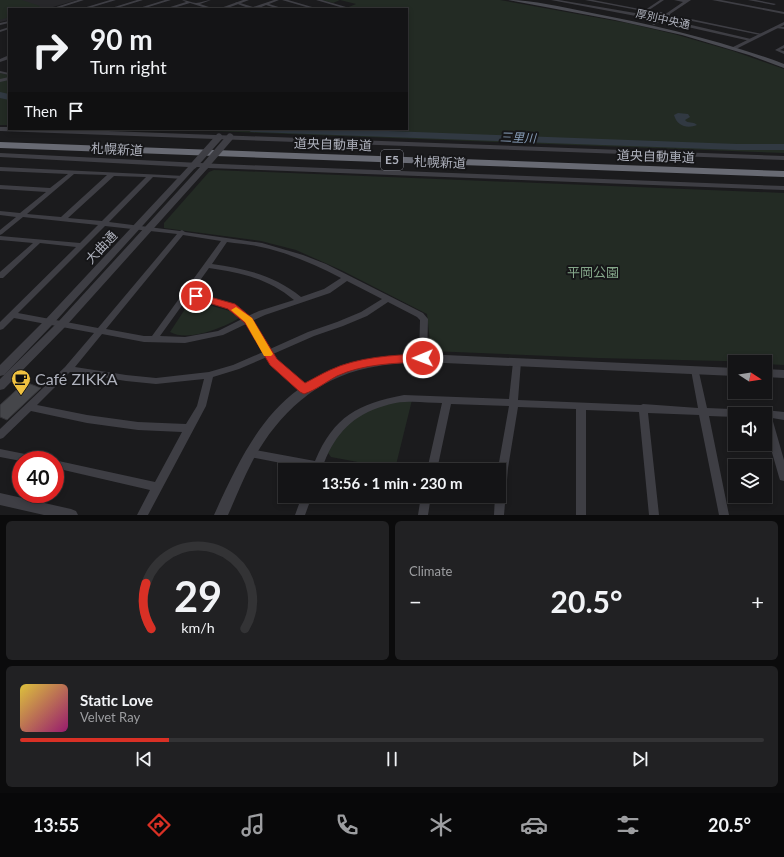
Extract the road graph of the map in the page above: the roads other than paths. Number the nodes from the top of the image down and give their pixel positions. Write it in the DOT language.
graph roads {
  1 [pos="82,0"];
  2 [pos="114,0"];
  3 [pos="141,0"];
  4 [pos="169,0"];
  5 [pos="184,0"];
  6 [pos="209,0"];
  7 [pos="248,0"];
  8 [pos="278,0"];
  9 [pos="284,0"];
  10 [pos="318,0"];
  11 [pos="511,0"];
  12 [pos="521,0"];
  13 [pos="553,0"];
  14 [pos="587,0"];
  15 [pos="606,0"];
  16 [pos="662,0"];
  17 [pos="676,0"];
  18 [pos="714,0"];
  19 [pos="737,0"];
  20 [pos="750,0"];
  21 [pos="779,0"];
  22 [pos="688,1"];
  23 [pos="190,2"];
  24 [pos="602,3"];
  25 [pos="629,3"];
  26 [pos="98,4"];
  27 [pos="196,4"];
  28 [pos="237,4"];
  29 [pos="265,4"];
  30 [pos="732,4"];
  31 [pos="774,4"];
  32 [pos="203,6"];
  33 [pos="625,6"];
  34 [pos="594,7"];
  35 [pos="55,8"];
  36 [pos="85,8"];
  37 [pos="108,8"];
  38 [pos="114,8"];
  39 [pos="141,8"];
  40 [pos="169,8"];
  41 [pos="197,8"];
  42 [pos="210,8"];
  43 [pos="223,8"];
  44 [pos="251,8"];
  45 [pos="256,8"];
  46 [pos="279,8"];
  47 [pos="313,8"];
  48 [pos="342,8"];
  49 [pos="647,10"];
  50 [pos="768,10"];
  51 [pos="587,12"];
  52 [pos="784,13"];
  53 [pos="669,15"];
  54 [pos="662,20"];
  55 [pos="784,23"];
  56 [pos="654,24"];
  57 [pos="684,25"];
  58 [pos="777,27"];
  59 [pos="784,28"];
  60 [pos="760,34"];
  61 [pos="750,40"];
  62 [pos="784,46"];
  63 [pos="736,47"];
  64 [pos="0,53"];
  65 [pos="784,53"];
  66 [pos="8,58"];
  67 [pos="0,61"];
  68 [pos="784,63"];
  69 [pos="784,66"];
  70 [pos="27,130"];
  71 [pos="219,137"];
  72 [pos="230,137"];
  73 [pos="0,139"];
  74 [pos="0,145"];
  75 [pos="0,155"];
  76 [pos="784,158"];
  77 [pos="194,165"];
  78 [pos="205,166"];
  79 [pos="0,169"];
  80 [pos="784,169"];
  81 [pos="72,173"];
  82 [pos="112,174"];
  83 [pos="784,174"];
  84 [pos="151,176"];
  85 [pos="183,177"];
  86 [pos="0,187"];
  87 [pos="784,188"];
  88 [pos="51,190"];
  89 [pos="0,213"];
  90 [pos="22,215"];
  91 [pos="62,220"];
  92 [pos="102,224"];
  93 [pos="136,228"];
  94 [pos="148,228"];
  95 [pos="182,232"];
  96 [pos="0,233"];
  97 [pos="0,238"];
  98 [pos="226,239"];
  99 [pos="37,242"];
  100 [pos="81,245"];
  101 [pos="208,265"];
  102 [pos="0,276"];
  103 [pos="347,278"];
  104 [pos="186,294"];
  105 [pos="387,299"];
  106 [pos="299,300"];
  107 [pos="12,315"];
  108 [pos="248,320"];
  109 [pos="50,322"];
  110 [pos="62,324"];
  111 [pos="0,327"];
  112 [pos="100,332"];
  113 [pos="154,340"];
  114 [pos="267,353"];
  115 [pos="423,358"];
  116 [pos="517,362"];
  117 [pos="68,369"];
  118 [pos="695,370"];
  119 [pos="0,372"];
  120 [pos="728,372"];
  121 [pos="772,373"];
  122 [pos="784,374"];
  123 [pos="209,375"];
  124 [pos="0,386"];
  125 [pos="304,389"];
  126 [pos="447,400"];
  127 [pos="513,403"];
  128 [pos="581,406"];
  129 [pos="30,407"];
  130 [pos="643,408"];
  131 [pos="704,412"];
  132 [pos="728,413"];
  133 [pos="772,415"];
  134 [pos="784,416"];
  135 [pos="190,428"];
  136 [pos="0,435"];
  137 [pos="772,435"];
  138 [pos="0,453"];
  139 [pos="250,453"];
  140 [pos="12,455"];
  141 [pos="295,463"];
  142 [pos="319,463"];
  143 [pos="434,463"];
  144 [pos="64,466"];
  145 [pos="784,477"];
  146 [pos="158,487"];
  147 [pos="0,499"];
  148 [pos="305,503"];
  149 [pos="425,503"];
  150 [pos="303,514"];
  151 [pos="72,515"];
  152 [pos="142,515"];
  153 [pos="221,515"];
  154 [pos="423,515"];
  155 [pos="499,515"];
  156 [pos="581,515"];
  157 [pos="654,515"];
  158 [pos="724,515"];
  1 -- 35 [label="street"];
  2 -- 26 [label="street"];
  3 -- 38 [label="street"];
  4 -- 39 [label="street"];
  5 -- 23 [label="street"];
  6 -- 27 [label="street"];
  7 -- 28 [label="street"];
  8 -- 29 [label="street"];
  9 -- 47 [label="street"];
  10 -- 48 [label="street"];
  11 -- 63 [label="main road, 厚別中央通"];
  12 -- 51 [label="main road, 厚別中央通"];
  13 -- 34 [label="street"];
  14 -- 24 [label="street"];
  15 -- 24 [label="street"];
  16 -- 49 [label="street"];
  17 -- 22 [label="street"];
  18 -- 30 [label="street"];
  19 -- 30 [label="street"];
  20 -- 31 [label="street"];
  21 -- 31 [label="street"];
  22 -- 53 [label="street"];
  23 -- 27 [label="street"];
  23 -- 40 [label="street"];
  24 -- 33 [label="street"];
  24 -- 34 [label="street"];
  25 -- 33 [label="street"];
  26 -- 36 [label="street"];
  26 -- 37 [label="street"];
  27 -- 32 [label="street"];
  28 -- 43 [label="street"];
  28 -- 44 [label="street"];
  29 -- 45 [label="street"];
  29 -- 46 [label="street"];
  30 -- 50 [label="street"];
  31 -- 50 [label="street"];
  32 -- 41 [label="street"];
  32 -- 42 [label="street"];
  33 -- 49 [label="street"];
  34 -- 51 [label="street"];
  34 -- 54 [label="street"];
  49 -- 53 [label="street"];
  50 -- 52 [label="street"];
  51 -- 56 [label="main road, 厚別中央通"];
  53 -- 54 [label="street"];
  54 -- 56 [label="street"];
  54 -- 57 [label="street"];
  55 -- 58 [label="street"];
  56 -- 63 [label="main road, 厚別中央通"];
  57 -- 60 [label="street"];
  57 -- 61 [label="street"];
  58 -- 59 [label="street"];
  58 -- 60 [label="street"];
  60 -- 61 [label="street"];
  61 -- 63 [label="street"];
  62 -- 65 [label="street"];
  63 -- 68 [label="main road, 厚別中央通"];
  63 -- 69 [label="main road, 厚別中央通"];
  64 -- 66 [label="street"];
  66 -- 67 [label="street"];
  70 -- 71 [label="street, 札幌新道"];
  71 -- 72 [label="street, 札幌新道"];
  71 -- 77 [label="street, 大曲通, bridge"];
  72 -- 76 [label="street, 札幌新道"];
  72 -- 78 [label="street, 大曲通, bridge"];
  73 -- 80 [label="highway, 道央自動車道 / E5"];
  74 -- 83 [label="highway, 道央自動車道 / E5"];
  75 -- 77 [label="street, 札幌新道"];
  77 -- 78 [label="street, 札幌新道"];
  77 -- 85 [label="street, 大曲通"];
  78 -- 87 [label="street, 札幌新道"];
  78 -- 94 [label="street, 大曲通"];
  79 -- 81 [label="street"];
  81 -- 82 [label="street"];
  81 -- 88 [label="street"];
  82 -- 84 [label="street"];
  82 -- 91 [label="street"];
  84 -- 85 [label="street"];
  84 -- 92 [label="street"];
  85 -- 93 [label="street, 大曲通"];
  86 -- 88 [label="street"];
  88 -- 90 [label="street"];
  89 -- 90 [label="street"];
  90 -- 91 [label="street"];
  90 -- 96 [label="street"];
  91 -- 92 [label="street"];
  92 -- 93 [label="street"];
  92 -- 100 [label="street"];
  93 -- 94 [label="street"];
  93 -- 109 [label="street, 大曲通"];
  94 -- 95 [label="street"];
  94 -- 110 [label="street, 大曲通"];
  95 -- 98 [label="street"];
  95 -- 112 [label="street"];
  97 -- 99 [label="street"];
  98 -- 101 [label="street"];
  98 -- 103 [label="street"];
  99 -- 100 [label="street"];
  99 -- 102 [label="street"];
  100 -- 107 [label="street"];
  101 -- 104 [label="street"];
  101 -- 106 [label="street"];
  103 -- 105 [label="street"];
  103 -- 106 [label="street"];
  104 -- 108 [label="street"];
  104 -- 113 [label="street"];
  105 -- 114 [label="street"];
  105 -- 115 [label="street"];
  106 -- 108 [label="street"];
  107 -- 109 [label="street"];
  107 -- 111 [label="street"];
  108 -- 113 [label="street"];
  108 -- 114 [label="street"];
  109 -- 110 [label="street"];
  109 -- 119 [label="street, 大曲通"];
  110 -- 112 [label="street"];
  110 -- 124 [label="street, 大曲通"];
  112 -- 113 [label="street"];
  112 -- 117 [label="street"];
  114 -- 123 [label="street"];
  114 -- 125 [label="street"];
  115 -- 116 [label="street"];
  115 -- 125 [label="street"];
  116 -- 118 [label="street"];
  116 -- 127 [label="street"];
  117 -- 123 [label="street"];
  117 -- 129 [label="street"];
  118 -- 120 [label="street"];
  118 -- 131 [label="street"];
  121 -- 122 [label="street"];
  123 -- 135 [label="street"];
  125 -- 139 [label="street"];
  126 -- 127 [label="street"];
  126 -- 142 [label="street"];
  126 -- 143 [label="street"];
  127 -- 128 [label="street"];
  127 -- 155 [label="street"];
  128 -- 130 [label="street"];
  128 -- 156 [label="street"];
  129 -- 135 [label="street"];
  129 -- 136 [label="street"];
  130 -- 131 [label="street"];
  130 -- 157 [label="street"];
  131 -- 132 [label="street"];
  131 -- 158 [label="street"];
  133 -- 134 [label="street"];
  135 -- 146 [label="street"];
  137 -- 145 [label="street"];
  138 -- 140 [label="street"];
  139 -- 141 [label="street"];
  139 -- 153 [label="street"];
  144 -- 146 [label="street"];
  146 -- 152 [label="street"];
  147 -- 151 [label="street"];
  148 -- 150 [label="street"];
  149 -- 154 [label="street"];
}
